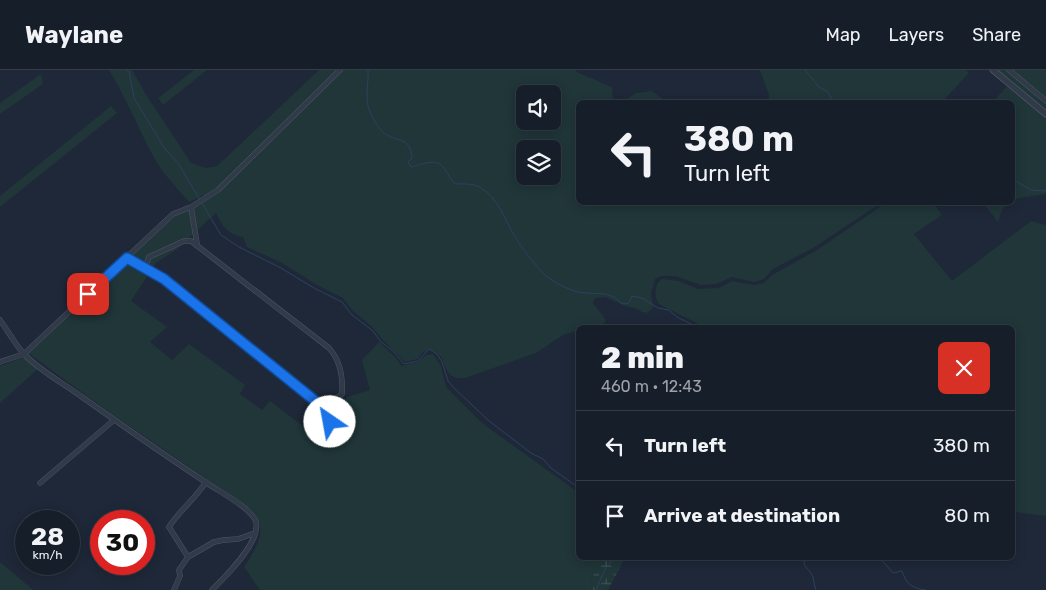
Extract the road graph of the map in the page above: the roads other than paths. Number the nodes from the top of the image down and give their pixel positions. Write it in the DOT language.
graph roads {
  1 [pos="340,70"];
  2 [pos="993,70"];
  3 [pos="1009,70"];
  4 [pos="1046,101"];
  5 [pos="1046,114"];
  6 [pos="191,207"];
  7 [pos="198,246"];
  8 [pos="127,258"];
  9 [pos="145,267"];
  10 [pos="0,320"];
  11 [pos="24,354"];
  12 [pos="0,362"];
  13 [pos="324,408"];
  14 [pos="114,420"];
  15 [pos="330,422"];
  16 [pos="206,482"];
  17 [pos="40,483"];
  18 [pos="255,533"];
  19 [pos="188,557"];
  20 [pos="174,590"];
  21 [pos="212,590"];
  1 -- 6 [label="street"];
  2 -- 5 [label="street"];
  3 -- 4 [label="street"];
  6 -- 7 [label="street"];
  6 -- 8 [label="street"];
  7 -- 9 [label="street"];
  7 -- 13 [label="street"];
  8 -- 9 [label="street"];
  8 -- 11 [label="street"];
  9 -- 13 [label="street"];
  10 -- 11 [label="street"];
  11 -- 12 [label="street"];
  11 -- 14 [label="street"];
  13 -- 15 [label="street"];
  14 -- 16 [label="street"];
  14 -- 17 [label="street"];
  16 -- 18 [label="street"];
  16 -- 19 [label="street"];
  18 -- 19 [label="street"];
  18 -- 21 [label="street"];
  19 -- 20 [label="street"];
}
